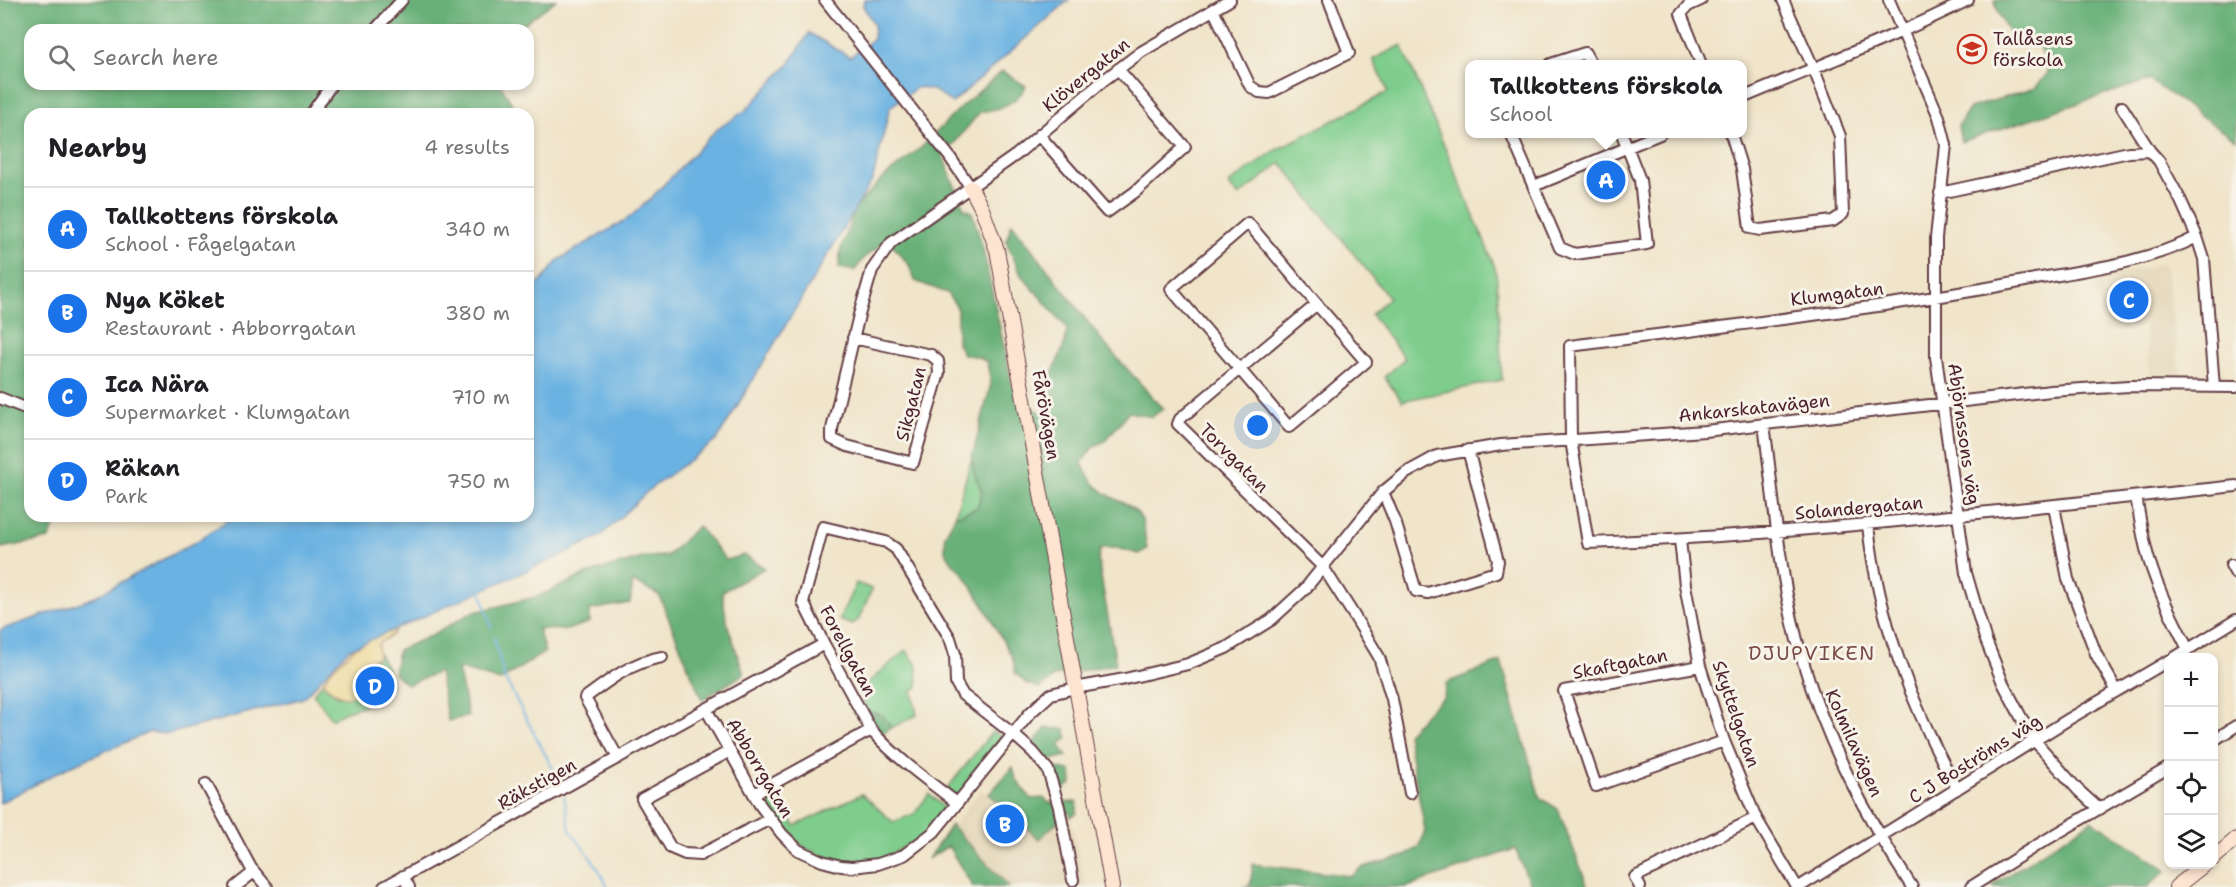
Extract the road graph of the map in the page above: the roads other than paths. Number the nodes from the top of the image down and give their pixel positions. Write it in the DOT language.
graph roads {
  1 [pos="402,0"];
  2 [pos="825,0"];
  3 [pos="1230,0"];
  4 [pos="1329,0"];
  5 [pos="1701,0"];
  6 [pos="1783,0"];
  7 [pos="1889,0"];
  8 [pos="1968,0"];
  9 [pos="1213,9"];
  10 [pos="380,24"];
  11 [pos="1902,32"];
  12 [pos="1563,60"];
  13 [pos="1589,60"];
  14 [pos="1699,60"];
  15 [pos="1814,67"];
  16 [pos="1118,69"];
  17 [pos="328,90"];
  18 [pos="1747,96"];
  19 [pos="2122,107"];
  20 [pos="315,108"];
  21 [pos="1039,135"];
  22 [pos="1513,138"];
  23 [pos="1624,138"];
  24 [pos="1650,138"];
  25 [pos="1732,138"];
  26 [pos="1628,147"];
  27 [pos="2150,151"];
  28 [pos="1534,186"];
  29 [pos="971,188"];
  30 [pos="1940,193"];
  31 [pos="2197,237"];
  32 [pos="1935,298"];
  33 [pos="1317,304"];
  34 [pos="854,338"];
  35 [pos="1239,370"];
  36 [pos="2214,387"];
  37 [pos="2236,387"];
  38 [pos="0,398"];
  39 [pos="1941,405"];
  40 [pos="24,408"];
  41 [pos="1764,424"];
  42 [pos="1571,440"];
  43 [pos="1468,450"];
  44 [pos="2236,486"];
  45 [pos="1383,492"];
  46 [pos="2136,497"];
  47 [pos="2054,506"];
  48 [pos="1959,516"];
  49 [pos="1868,525"];
  50 [pos="1778,531"];
  51 [pos="1680,540"];
  52 [pos="1323,567"];
  53 [pos="2236,620"];
  54 [pos="824,644"];
  55 [pos="2188,649"];
  56 [pos="2181,653"];
  57 [pos="662,657"];
  58 [pos="2164,664"];
  59 [pos="1700,666"];
  60 [pos="1075,687"];
  61 [pos="2118,691"];
  62 [pos="706,710"];
  63 [pos="2236,726"];
  64 [pos="871,730"];
  65 [pos="1013,734"];
  66 [pos="2218,737"];
  67 [pos="1724,741"];
  68 [pos="2035,741"];
  69 [pos="730,751"];
  70 [pos="618,758"];
  71 [pos="2164,771"];
  72 [pos="206,784"];
  73 [pos="1957,789"];
  74 [pos="1410,793"];
  75 [pos="754,794"];
  76 [pos="957,803"];
  77 [pos="2099,809"];
  78 [pos="1756,818"];
  79 [pos="770,819"];
  80 [pos="1880,837"];
  81 [pos="2236,839"];
  82 [pos="2218,855"];
  83 [pos="2199,869"];
  84 [pos="254,872"];
  85 [pos="403,876"];
  86 [pos="1073,880"];
  87 [pos="235,887"];
  88 [pos="267,887"];
  89 [pos="384,887"];
  90 [pos="409,887"];
  91 [pos="1112,887"];
  92 [pos="1640,887"];
  93 [pos="1798,887"];
  94 [pos="1912,887"];
  95 [pos="1971,887"];
  96 [pos="2176,887"];
  1 -- 10 [label="street"];
  2 -- 29 [label="street, Fårövägen"];
  3 -- 9 [label="street, Klövergatan"];
  4 -- 9 [label="street"];
  5 -- 14 [label="street"];
  6 -- 15 [label="street"];
  7 -- 11 [label="street, Abjörnssons väg"];
  8 -- 11 [label="street"];
  9 -- 16 [label="street, Klövergatan"];
  11 -- 15 [label="street"];
  11 -- 30 [label="street, Abjörnssons väg"];
  12 -- 13 [label="street"];
  15 -- 18 [label="street"];
  15 -- 25 [label="street"];
  16 -- 21 [label="street, Klövergatan"];
  16 -- 21 [label="street"];
  17 -- 20 [label="street"];
  19 -- 27 [label="street"];
  21 -- 29 [label="street, Klövergatan"];
  22 -- 28 [label="street"];
  23 -- 26 [label="street"];
  24 -- 26 [label="street"];
  26 -- 28 [label="street"];
  26 -- 28 [label="street"];
  27 -- 30 [label="street"];
  27 -- 31 [label="street"];
  29 -- 34 [label="street, Sikgatan"];
  29 -- 60 [label="street, Fårövägen"];
  30 -- 32 [label="street, Abjörnssons väg"];
  31 -- 32 [label="street, Klumgatan"];
  31 -- 36 [label="street"];
  32 -- 39 [label="street, Abjörnssons väg"];
  32 -- 42 [label="street, Klumgatan"];
  33 -- 35 [label="street, Torvgatan"];
  33 -- 35 [label="street"];
  33 -- 35 [label="street"];
  34 -- 34 [label="street, Sikgatan"];
  35 -- 52 [label="street, Torvgatan"];
  36 -- 37 [label="street, Ankarskatavägen"];
  36 -- 39 [label="street, Ankarskatavägen"];
  38 -- 40 [label="street"];
  39 -- 41 [label="street, Ankarskatavägen"];
  39 -- 48 [label="street, Abjörnssons väg"];
  41 -- 42 [label="street, Ankarskatavägen"];
  41 -- 50 [label="street, Kolmilavägen"];
  42 -- 43 [label="street, Ankarskatavägen"];
  42 -- 51 [label="street, Solandergatan"];
  43 -- 45 [label="street, Ankarskatavägen"];
  43 -- 45 [label="street"];
  44 -- 46 [label="street, Solandergatan"];
  45 -- 52 [label="street, Ankarskatavägen"];
  46 -- 47 [label="street, Solandergatan"];
  46 -- 55 [label="street"];
  47 -- 48 [label="street, Solandergatan"];
  47 -- 61 [label="street"];
  48 -- 49 [label="street, Solandergatan"];
  48 -- 68 [label="street, Abjörnssons väg"];
  49 -- 50 [label="street, Solandergatan"];
  49 -- 73 [label="street"];
  50 -- 51 [label="street, Solandergatan"];
  50 -- 80 [label="street, Kolmilavägen"];
  51 -- 59 [label="street, Skyttelgatan"];
  52 -- 60 [label="street, Ankarskatavägen"];
  52 -- 74 [label="street"];
  53 -- 55 [label="street"];
  54 -- 62 [label="street, Räkstigen"];
  54 -- 64 [label="street, Forellgatan"];
  54 -- 65 [label="street, Forellgatan"];
  55 -- 56 [label="street"];
  57 -- 70 [label="street"];
  58 -- 61 [label="street, C J Boströms väg"];
  59 -- 67 [label="street, Skyttelgatan"];
  59 -- 67 [label="street, Skaftgatan"];
  60 -- 65 [label="street, Abborrgatan"];
  60 -- 91 [label="street, Fårövägen"];
  61 -- 68 [label="street, C J Boströms väg"];
  62 -- 69 [label="street, Abborrgatan"];
  62 -- 70 [label="street, Räkstigen"];
  63 -- 66 [label="street"];
  64 -- 75 [label="street"];
  64 -- 76 [label="street, Forellgatan"];
  65 -- 76 [label="street, Abborrgatan"];
  65 -- 86 [label="street"];
  67 -- 78 [label="street, Skyttelgatan"];
  68 -- 73 [label="street, C J Boströms väg"];
  68 -- 77 [label="street, Abjörnssons väg"];
  69 -- 75 [label="street, Abborrgatan"];
  69 -- 79 [label="street"];
  70 -- 85 [label="street, Räkstigen"];
  71 -- 77 [label="street"];
  72 -- 84 [label="street"];
  73 -- 80 [label="street, C J Boströms väg"];
  75 -- 79 [label="street, Abborrgatan"];
  76 -- 79 [label="street, Abborrgatan"];
  77 -- 95 [label="street"];
  78 -- 92 [label="street"];
  78 -- 93 [label="street, Skyttelgatan"];
  80 -- 93 [label="street, C J Boströms väg"];
  80 -- 94 [label="street, Kolmilavägen"];
  81 -- 82 [label="street"];
  83 -- 96 [label="street"];
  84 -- 87 [label="street"];
  84 -- 88 [label="street"];
  85 -- 89 [label="street, Räkstigen"];
  85 -- 90 [label="street"];
}
